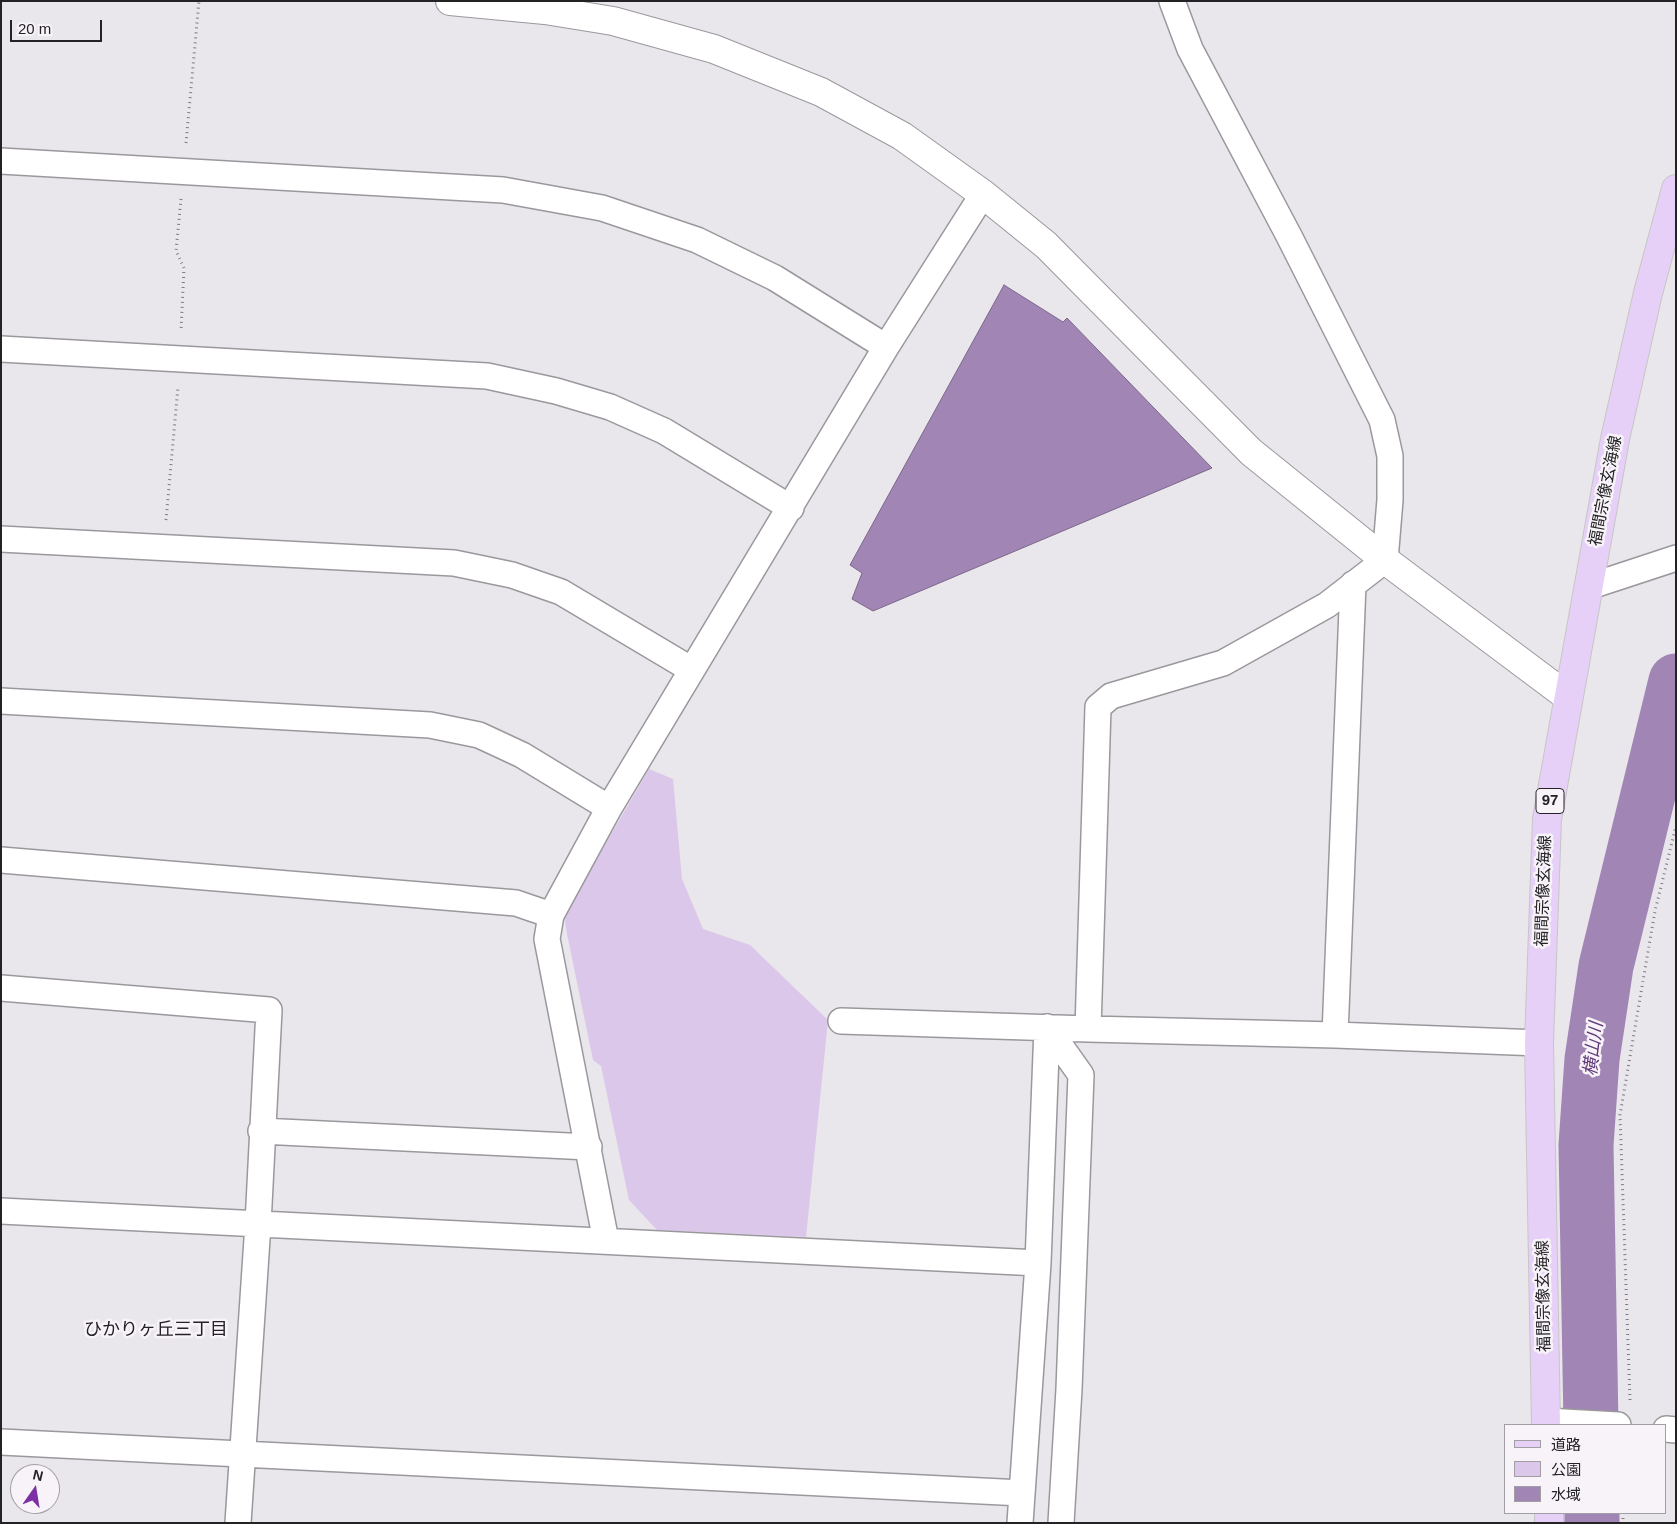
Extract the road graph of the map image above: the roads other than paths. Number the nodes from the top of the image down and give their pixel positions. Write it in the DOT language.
graph roads {
  1 [pos="450,1"];
  2 [pos="1172,1"];
  3 [pos="1,161"];
  4 [pos="1676,189"];
  5 [pos="983,194"];
  6 [pos="886,348"];
  7 [pos="1,349"];
  8 [pos="791,508"];
  9 [pos="1,539"];
  10 [pos="1676,558"];
  11 [pos="1385,560"];
  12 [pos="1354,584"];
  13 [pos="1588,587"];
  14 [pos="692,670"];
  15 [pos="1568,697"];
  16 [pos="1,701"];
  17 [pos="609,808"];
  18 [pos="1,860"];
  19 [pos="551,915"];
  20 [pos="1,988"];
  21 [pos="841,1021"];
  22 [pos="1047,1027"];
  23 [pos="1088,1029"];
  24 [pos="1335,1035"];
  25 [pos="1539,1043"];
  26 [pos="261,1131"];
  27 [pos="589,1147"];
  28 [pos="1,1211"];
  29 [pos="258,1224"];
  30 [pos="606,1241"];
  31 [pos="1038,1263"];
  32 [pos="1624,1416"];
  33 [pos="1546,1423"];
  34 [pos="1,1442"];
  35 [pos="241,1454"];
  36 [pos="1022,1493"];
  37 [pos="238,1523"];
  38 [pos="1020,1523"];
  39 [pos="1061,1523"];
  1 -- 5 [label="street"];
  2 -- 11 [label="street"];
  3 -- 6 [label="street"];
  4 -- 13 [label="main road, 福間宗像玄海線 / 97"];
  5 -- 6 [label="street"];
  5 -- 11 [label="street"];
  6 -- 8 [label="street"];
  7 -- 8 [label="street"];
  8 -- 14 [label="street"];
  9 -- 14 [label="street"];
  10 -- 13 [label="street"];
  11 -- 12 [label="street"];
  11 -- 15 [label="street"];
  12 -- 23 [label="street"];
  12 -- 24 [label="street"];
  13 -- 15 [label="main road, 福間宗像玄海線 / 97"];
  14 -- 17 [label="street"];
  15 -- 25 [label="main road, 福間宗像玄海線 / 97"];
  16 -- 17 [label="street"];
  17 -- 19 [label="street"];
  18 -- 19 [label="street"];
  19 -- 27 [label="street"];
  20 -- 26 [label="street"];
  21 -- 22 [label="street"];
  22 -- 23 [label="street"];
  22 -- 31 [label="street"];
  22 -- 39 [label="street"];
  23 -- 24 [label="street"];
  24 -- 25 [label="street"];
  25 -- 33 [label="main road, 福間宗像玄海線 / 97"];
  26 -- 27 [label="street"];
  26 -- 29 [label="street"];
  27 -- 30 [label="street"];
  28 -- 29 [label="street"];
  29 -- 30 [label="street"];
  29 -- 35 [label="street"];
  30 -- 31 [label="street"];
  31 -- 36 [label="street"];
  32 -- 33 [label="street"];
  34 -- 35 [label="street"];
  35 -- 36 [label="street"];
  35 -- 37 [label="street"];
  36 -- 38 [label="street"];
}
